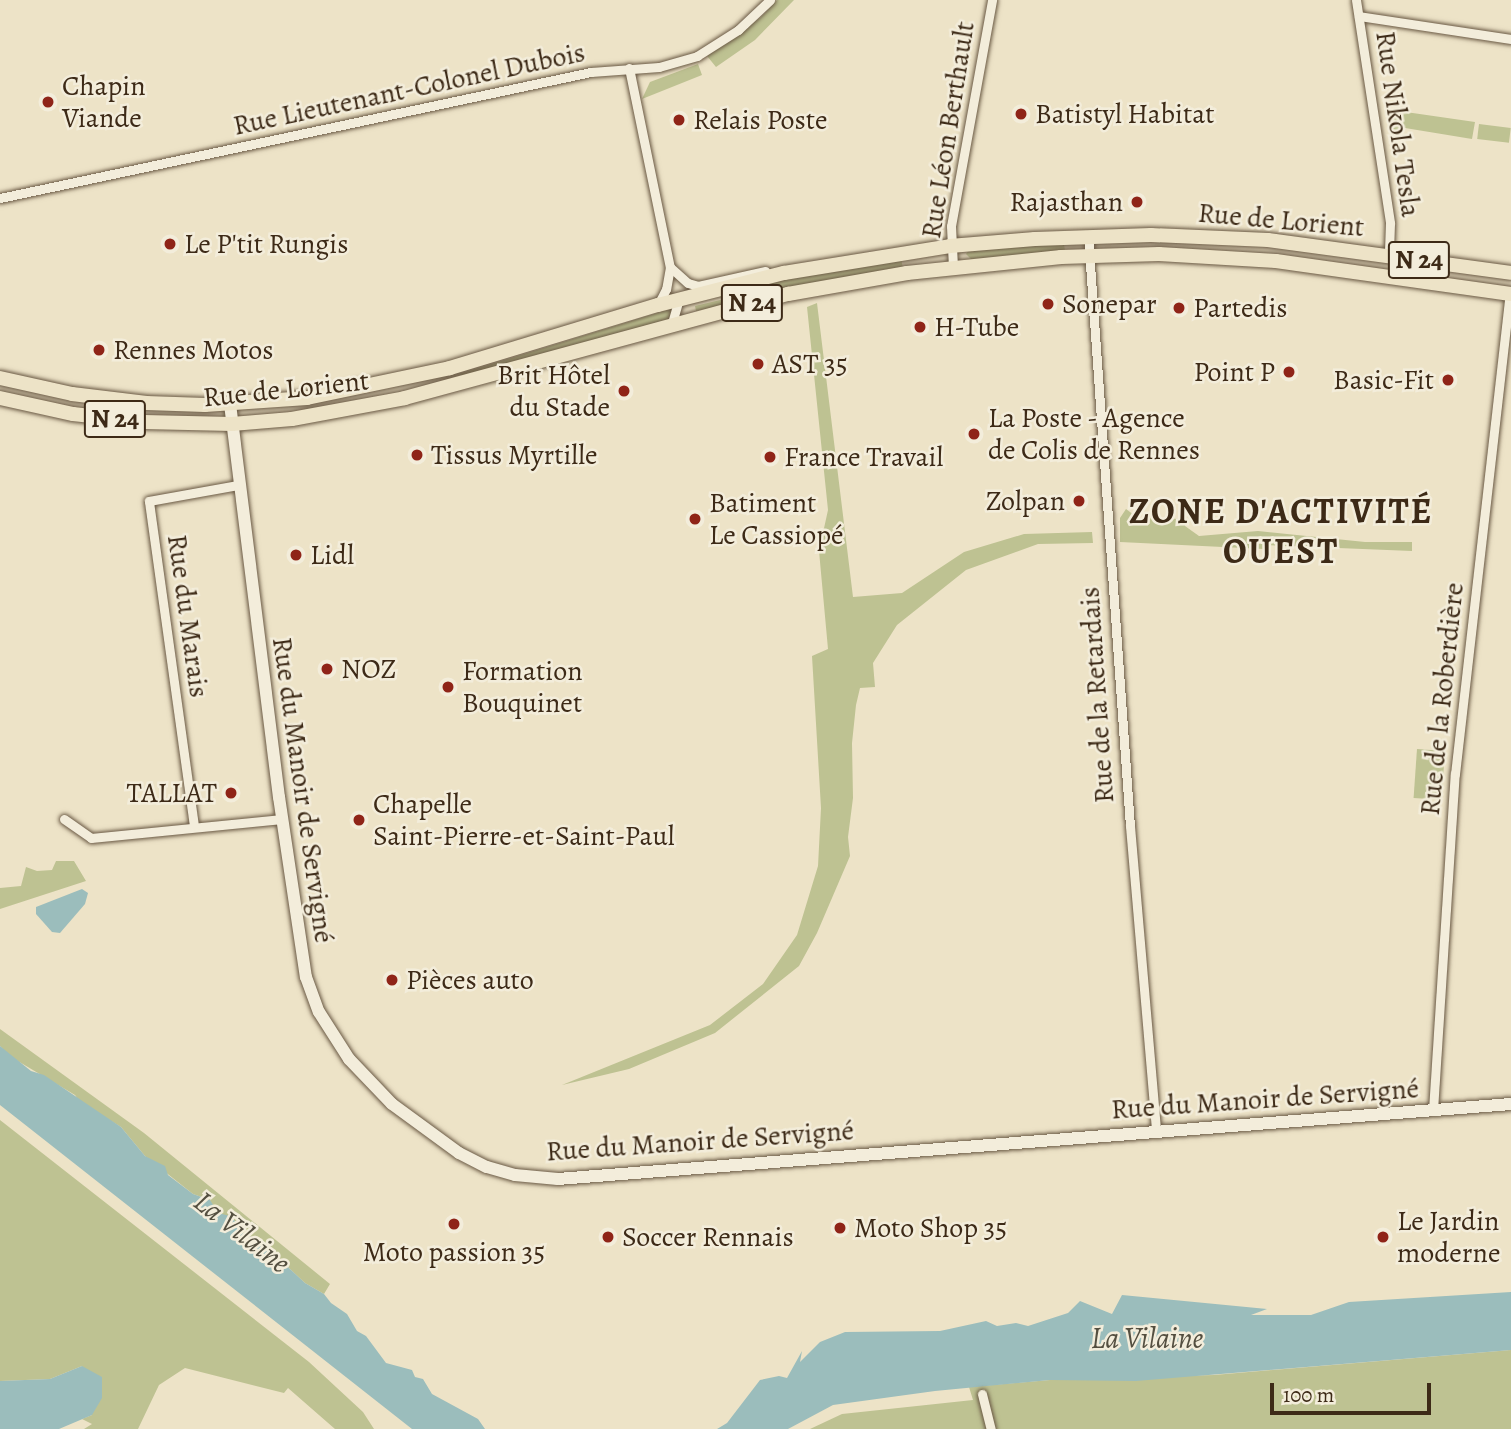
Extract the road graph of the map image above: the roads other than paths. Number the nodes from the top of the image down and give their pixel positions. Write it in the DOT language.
graph roads {
  1 [pos="770,0"];
  2 [pos="992,0"];
  3 [pos="1356,0"];
  4 [pos="1359,16"];
  5 [pos="1511,39"];
  6 [pos="628,68"];
  7 [pos="0,198"];
  8 [pos="1088,236"];
  9 [pos="950,246"];
  10 [pos="1088,255"];
  11 [pos="1389,255"];
  12 [pos="670,267"];
  13 [pos="953,267"];
  14 [pos="784,273"];
  15 [pos="1511,273"];
  16 [pos="1511,293"];
  17 [pos="679,299"];
  18 [pos="658,305"];
  19 [pos="672,324"];
  20 [pos="450,368"];
  21 [pos="0,378"];
  22 [pos="451,386"];
  23 [pos="43,388"];
  24 [pos="0,397"];
  25 [pos="230,404"];
  26 [pos="39,406"];
  27 [pos="232,424"];
  28 [pos="238,485"];
  29 [pos="282,818"];
  30 [pos="64,819"];
  31 [pos="194,825"];
  32 [pos="1511,1104"];
  33 [pos="1433,1110"];
  34 [pos="1156,1131"];
  35 [pos="982,1394"];
  36 [pos="992,1429"];
  1 -- 6 [label="street"];
  2 -- 9 [label="street, Rue Léon Berthault"];
  3 -- 4 [label="street, Rue Nikola Tesla"];
  4 -- 5 [label="street"];
  4 -- 11 [label="street, Rue Nikola Tesla"];
  6 -- 7 [label="street, Rue Lieutenant-Colonel Dubois"];
  6 -- 12 [label="street, Rue Lieutenant-Colonel Dubois"];
  8 -- 9 [label="main road, Rue de Lorient / N 24"];
  8 -- 10 [label="street"];
  8 -- 11 [label="main road, Rue de Lorient / N 24"];
  9 -- 13 [label="street, Rue Léon Berthault"];
  9 -- 14 [label="main road, Rue de Lorient / N 24"];
  10 -- 13 [label="main road, Rue de Lorient / N 24"];
  10 -- 16 [label="main road, Rue de Lorient / N 24"];
  10 -- 34 [label="street, Rue de la Retardais"];
  11 -- 15 [label="main road, Rue de Lorient / N 24"];
  12 -- 14 [label="street, Rue de Lorient"];
  12 -- 18 [label="street"];
  13 -- 19 [label="main road, Rue de Lorient / N 24"];
  14 -- 17 [label="main road, Rue de Lorient / N 24"];
  16 -- 33 [label="street, Rue de la Roberdière"];
  17 -- 18 [label="main road, Rue de Lorient / N 24"];
  17 -- 19 [label="street"];
  18 -- 20 [label="main road, Rue de Lorient / N 24"];
  19 -- 22 [label="main road, Rue de Lorient / N 24"];
  20 -- 22 [label="street"];
  20 -- 25 [label="main road, Rue de Lorient / N 24"];
  21 -- 23 [label="main road, Rue de Lorient / N 24"];
  22 -- 27 [label="main road, Rue de Lorient / N 24"];
  23 -- 25 [label="main road, Rue de Lorient / N 24"];
  23 -- 26 [label="main road"];
  24 -- 26 [label="main road, Rue de Lorient / N 24"];
  25 -- 27 [label="street, Rue du Manoir de Servigné"];
  26 -- 27 [label="main road, Rue de Lorient / N 24"];
  27 -- 28 [label="street, Rue du Manoir de Servigné"];
  28 -- 29 [label="street, Rue du Manoir de Servigné"];
  28 -- 31 [label="street, Rue du Marais"];
  29 -- 31 [label="street"];
  29 -- 34 [label="street, Rue du Manoir de Servigné"];
  30 -- 31 [label="street"];
  32 -- 33 [label="street, Rue du Manoir de Servigné"];
  33 -- 34 [label="street, Rue du Manoir de Servigné"];
  35 -- 36 [label="street"];
}
